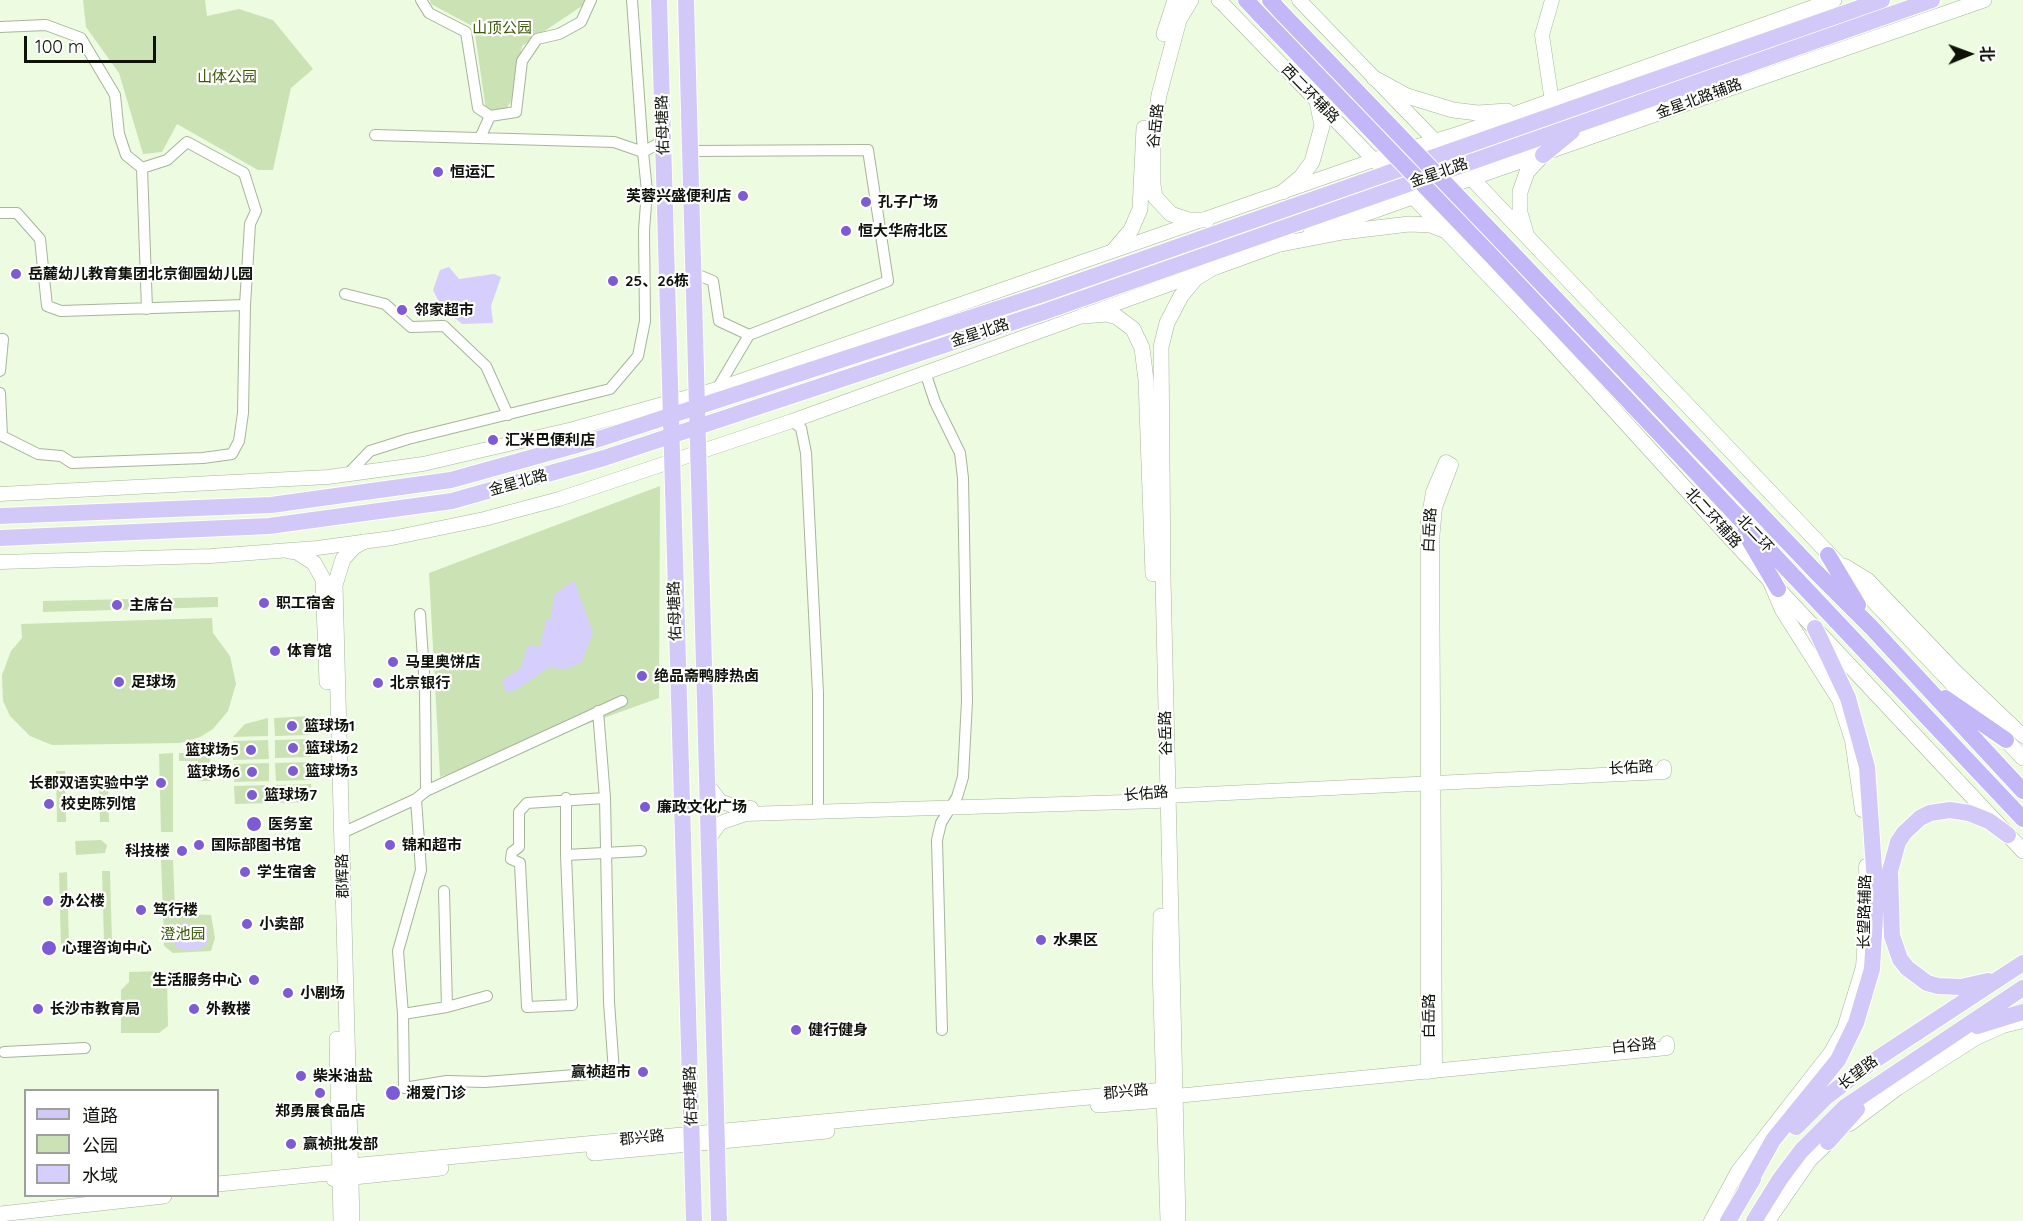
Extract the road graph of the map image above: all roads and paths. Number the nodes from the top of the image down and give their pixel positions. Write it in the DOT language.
graph roads {
  1 [pos="421,0"];
  2 [pos="591,0"];
  3 [pos="632,0"];
  4 [pos="659,0"];
  5 [pos="686,0"];
  6 [pos="1175,0"];
  7 [pos="1191,0"];
  8 [pos="1219,0"];
  9 [pos="1246,0"];
  10 [pos="1299,0"];
  11 [pos="1552,0"];
  12 [pos="1834,0"];
  13 [pos="1882,0"];
  14 [pos="1932,0"];
  15 [pos="1984,0"];
  16 [pos="1275,5"];
  17 [pos="0,27"];
  18 [pos="1374,78"];
  19 [pos="1317,101"];
  20 [pos="1547,103"];
  21 [pos="490,116"];
  22 [pos="1581,123"];
  23 [pos="375,135"];
  24 [pos="480,138"];
  25 [pos="663,141"];
  26 [pos="1442,148"];
  27 [pos="690,151"];
  28 [pos="643,152"];
  29 [pos="1543,155"];
  30 [pos="1374,160"];
  31 [pos="1460,166"];
  32 [pos="142,168"];
  33 [pos="1390,173"];
  34 [pos="1472,179"];
  35 [pos="1408,191"];
  36 [pos="1282,192"];
  37 [pos="0,213"];
  38 [pos="1207,220"];
  39 [pos="1450,233"];
  40 [pos="1527,236"];
  41 [pos="1281,244"];
  42 [pos="1114,250"];
  43 [pos="1215,266"];
  44 [pos="693,273"];
  45 [pos="345,294"];
  46 [pos="245,304"];
  47 [pos="147,309"];
  48 [pos="1083,316"];
  49 [pos="749,335"];
  50 [pos="0,339"];
  51 [pos="0,371"];
  52 [pos="925,372"];
  53 [pos="717,389"];
  54 [pos="0,393"];
  55 [pos="696,401"];
  56 [pos="670,409"];
  57 [pos="508,415"];
  58 [pos="792,421"];
  59 [pos="697,427"];
  60 [pos="671,436"];
  61 [pos="1,439"];
  62 [pos="698,451"];
  63 [pos="671,461"];
  64 [pos="347,474"];
  65 [pos="0,494"];
  66 [pos="1727,504"];
  67 [pos="0,516"];
  68 [pos="0,538"];
  69 [pos="363,542"];
  70 [pos="289,550"];
  71 [pos="1828,555"];
  72 [pos="0,562"];
  73 [pos="1774,584"];
  74 [pos="420,614"];
  75 [pos="1871,627"];
  76 [pos="1815,628"];
  77 [pos="1925,685"];
  78 [pos="622,701"];
  79 [pos="598,711"];
  80 [pos="2015,738"];
  81 [pos="2023,758"];
  82 [pos="1431,781"];
  83 [pos="707,784"];
  84 [pos="426,791"];
  85 [pos="2023,791"];
  86 [pos="1162,796"];
  87 [pos="566,798"];
  88 [pos="605,798"];
  89 [pos="416,799"];
  90 [pos="952,805"];
  91 [pos="818,806"];
  92 [pos="2023,819"];
  93 [pos="342,833"];
  94 [pos="2008,835"];
  95 [pos="708,840"];
  96 [pos="641,851"];
  97 [pos="2023,851"];
  98 [pos="606,854"];
  99 [pos="566,855"];
  100 [pos="444,891"];
  101 [pos="2023,963"];
  102 [pos="2000,977"];
  103 [pos="2023,988"];
  104 [pos="487,996"];
  105 [pos="447,1007"];
  106 [pos="2023,1012"];
  107 [pos="403,1014"];
  108 [pos="2023,1021"];
  109 [pos="942,1030"];
  110 [pos="1952,1037"];
  111 [pos="85,1048"];
  112 [pos="4,1052"];
  113 [pos="1432,1068"];
  114 [pos="1877,1086"];
  115 [pos="1169,1093"];
  116 [pos="717,1136"];
  117 [pos="692,1139"];
  118 [pos="1828,1142"];
  119 [pos="345,1173"];
  120 [pos="219,1184"];
  121 [pos="1747,1187"];
  122 [pos="219,1190"];
  123 [pos="83,1197"];
  124 [pos="155,1197"];
  125 [pos="0,1204"];
  126 [pos="0,1214"];
  127 [pos="341,1221"];
  128 [pos="352,1221"];
  129 [pos="694,1221"];
  130 [pos="720,1221"];
  131 [pos="1168,1221"];
  132 [pos="1178,1221"];
  133 [pos="1711,1221"];
  134 [pos="1728,1221"];
  135 [pos="1754,1221"];
  136 [pos="1768,1221"];
  1 -- 21 [label="street"];
  2 -- 21 [label="street"];
  3 -- 28 [label="street"];
  4 -- 25 [label="main road, 佑母塘路"];
  5 -- 27 [label="main road, 佑母塘路"];
  6 -- 42 [label="main road, 谷岳路"];
  7 -- 38 [label="main road, 谷岳路"];
  8 -- 19 [label="street, 西二环辅路"];
  9 -- 66 [label="highway, 北二环, bridge"];
  10 -- 18 [label="street"];
  11 -- 20 [label="street"];
  12 -- 20 [label="main road"];
  13 -- 26 [label="main road, 金星北路"];
  14 -- 22 [label="main road, 金星北路"];
  15 -- 29 [label="main road, 金星北路辅路"];
  16 -- 75 [label="highway, 北二环, bridge"];
  17 -- 32 [label="street"];
  18 -- 20 [label="main road"];
  18 -- 26 [label="street"];
  19 -- 30 [label="street, 西二环辅路"];
  19 -- 36 [label="main road"];
  20 -- 26 [label="main road"];
  21 -- 24 [label="street"];
  22 -- 29 [label="main road"];
  22 -- 31 [label="main road, 金星北路"];
  23 -- 24 [label="street"];
  24 -- 28 [label="street"];
  25 -- 28 [label="street"];
  25 -- 56 [label="main road, 佑母塘路"];
  26 -- 30 [label="main road"];
  26 -- 31 [label="street"];
  26 -- 33 [label="main road, 金星北路"];
  27 -- 44 [label="main road, 佑母塘路"];
  27 -- 49 [label="street"];
  28 -- 57 [label="street"];
  29 -- 34 [label="main road, 金星北路辅路"];
  29 -- 40 [label="main road"];
  30 -- 33 [label="street, 西二环辅路"];
  30 -- 36 [label="street"];
  31 -- 34 [label="main road"];
  31 -- 35 [label="main road, 金星北路"];
  32 -- 46 [label="street"];
  32 -- 47 [label="street"];
  33 -- 35 [label="street, 西二环辅路"];
  33 -- 55 [label="main road, 金星北路"];
  34 -- 35 [label="main road, 金星北路辅路"];
  34 -- 40 [label="main road"];
  35 -- 39 [label="main road, 北二环辅路"];
  35 -- 41 [label="street"];
  35 -- 59 [label="main road, 金星北路"];
  36 -- 38 [label="street"];
  37 -- 47 [label="street"];
  38 -- 42 [label="street"];
  39 -- 41 [label="main road"];
  39 -- 73 [label="main road, 北二环辅路"];
  40 -- 71 [label="main road"];
  41 -- 43 [label="street"];
  42 -- 53 [label="street"];
  43 -- 48 [label="street"];
  43 -- 86 [label="main road, 谷岳路"];
  44 -- 49 [label="street"];
  44 -- 55 [label="main road, 佑母塘路"];
  45 -- 57 [label="street"];
  46 -- 47 [label="street"];
  46 -- 61 [label="street"];
  48 -- 52 [label="street"];
  48 -- 86 [label="main road"];
  49 -- 53 [label="street"];
  50 -- 51 [label="street"];
  52 -- 58 [label="street"];
  52 -- 90 [label="street"];
  53 -- 55 [label="street"];
  54 -- 61 [label="street"];
  55 -- 56 [label="main road, 金星北路"];
  55 -- 59 [label="main road, 佑母塘路"];
  56 -- 60 [label="main road, 佑母塘路"];
  56 -- 64 [label="street"];
  56 -- 67 [label="main road, 金星北路"];
  57 -- 64 [label="street"];
  58 -- 62 [label="street"];
  58 -- 91 [label="street"];
  59 -- 60 [label="main road, 金星北路"];
  59 -- 62 [label="main road, 佑母塘路"];
  60 -- 63 [label="main road, 佑母塘路"];
  60 -- 68 [label="main road, 金星北路"];
  62 -- 63 [label="street"];
  62 -- 83 [label="main road, 佑母塘路"];
  63 -- 69 [label="street"];
  63 -- 117 [label="main road, 佑母塘路"];
  64 -- 65 [label="street"];
  66 -- 73 [label="highway"];
  66 -- 92 [label="highway, 北二环"];
  69 -- 70 [label="street"];
  69 -- 93 [label="main road, 郡辉路"];
  70 -- 72 [label="street"];
  70 -- 119 [label="main road, 郡辉路"];
  71 -- 75 [label="highway"];
  71 -- 80 [label="main road"];
  73 -- 76 [label="main road, 北二环辅路"];
  73 -- 133 [label="street, 长望路辅路"];
  74 -- 84 [label="street"];
  75 -- 77 [label="highway, 北二环"];
  76 -- 94 [label="main road, 北二环辅路"];
  76 -- 121 [label="main road"];
  77 -- 80 [label="highway"];
  77 -- 85 [label="highway, 北二环"];
  78 -- 79 [label="street"];
  79 -- 84 [label="street"];
  79 -- 88 [label="street"];
  80 -- 81 [label="main road"];
  82 -- 82 [label="street, 长佑路"];
  82 -- 82 [label="street, 白岳路"];
  82 -- 86 [label="street, 长佑路"];
  82 -- 113 [label="street, 白岳路"];
  83 -- 91 [label="street, 长佑路"];
  83 -- 95 [label="main road, 佑母塘路"];
  84 -- 89 [label="street"];
  86 -- 90 [label="street, 长佑路"];
  86 -- 115 [label="main road, 谷岳路"];
  87 -- 88 [label="street"];
  87 -- 99 [label="street"];
  87 -- 99 [label="street"];
  88 -- 98 [label="street"];
  89 -- 93 [label="street"];
  89 -- 107 [label="street"];
  90 -- 91 [label="street, 长佑路"];
  90 -- 95 [label="street, 长佑路"];
  90 -- 109 [label="street"];
  93 -- 119 [label="main road, 郡辉路"];
  94 -- 97 [label="main road, 北二环辅路"];
  94 -- 102 [label="main road"];
  95 -- 116 [label="main road, 佑母塘路"];
  96 -- 98 [label="street"];
  98 -- 99 [label="street"];
  98 -- 107 [label="street"];
  100 -- 105 [label="street"];
  101 -- 102 [label="main road, 长望路"];
  102 -- 121 [label="main road, 长望路"];
  103 -- 110 [label="main road, 长望路"];
  104 -- 105 [label="street"];
  105 -- 107 [label="street"];
  106 -- 110 [label="main road"];
  108 -- 118 [label="street"];
  110 -- 114 [label="main road, 长望路"];
  111 -- 112 [label="street"];
  113 -- 113 [label="street, 白谷路"];
  113 -- 115 [label="street, 白谷路"];
  114 -- 118 [label="main road"];
  114 -- 135 [label="main road, 长望路"];
  115 -- 116 [label="main road, 郡兴路"];
  115 -- 131 [label="main road"];
  115 -- 132 [label="main road, 谷岳路"];
  116 -- 117 [label="main road, 郡兴路"];
  116 -- 130 [label="main road, 佑母塘路"];
  117 -- 119 [label="main road, 郡兴路"];
  117 -- 129 [label="main road, 佑母塘路"];
  118 -- 136 [label="street"];
  119 -- 120 [label="main road, 郡兴路"];
  119 -- 122 [label="main road, 郡兴路"];
  119 -- 127 [label="main road, 郡辉路"];
  119 -- 128 [label="main road, 郡辉路"];
  121 -- 134 [label="main road, 长望路"];
  123 -- 125 [label="main road"];
  124 -- 126 [label="main road"];
}
